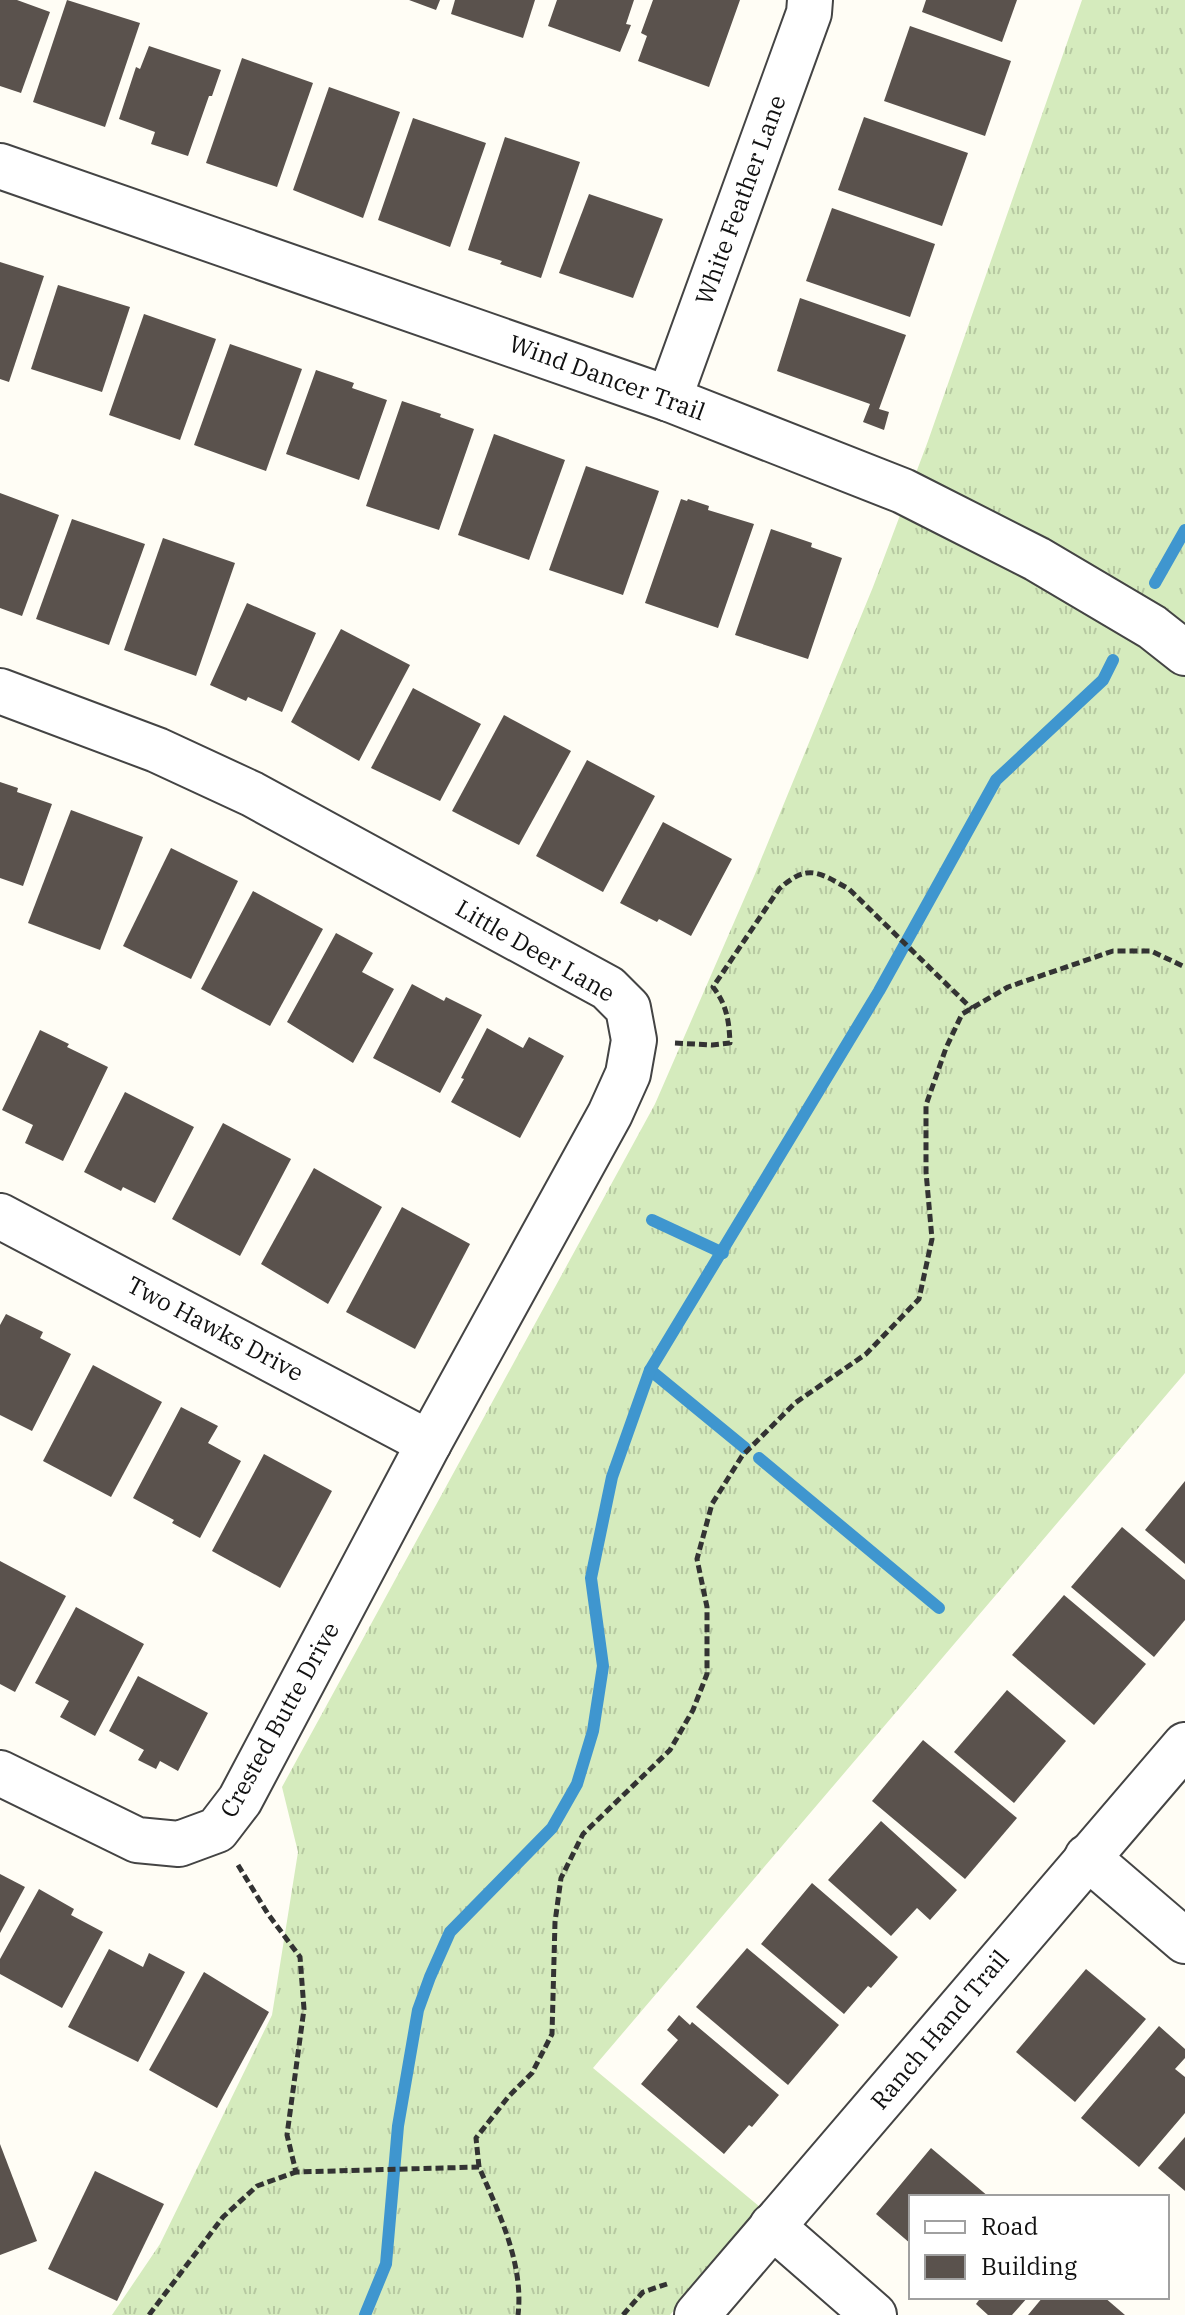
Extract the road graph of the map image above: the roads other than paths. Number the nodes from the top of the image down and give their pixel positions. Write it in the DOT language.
graph roads {
  1 [pos="810,0"];
  2 [pos="0,166"];
  3 [pos="669,399"];
  4 [pos="1185,653"];
  5 [pos="0,691"];
  6 [pos="0,1216"];
  7 [pos="429,1443"];
  8 [pos="1185,1745"];
  9 [pos="0,1773"];
  10 [pos="1087,1857"];
  11 [pos="1185,1941"];
  12 [pos="772,2226"];
  13 [pos="697,2315"];
  14 [pos="874,2315"];
  1 -- 3 [label="street, White Feather Lane"];
  2 -- 3 [label="street, Wind Dancer Trail"];
  3 -- 4 [label="street, Wind Dancer Trail"];
  5 -- 7 [label="street, Little Deer Lane"];
  6 -- 7 [label="street, Two Hawks Drive"];
  7 -- 9 [label="street, Crested Butte Drive"];
  8 -- 10 [label="street, Ranch Hand Trail"];
  10 -- 11 [label="street"];
  10 -- 12 [label="street, Ranch Hand Trail"];
  12 -- 13 [label="street, Ranch Hand Trail"];
  12 -- 14 [label="street"];
}
